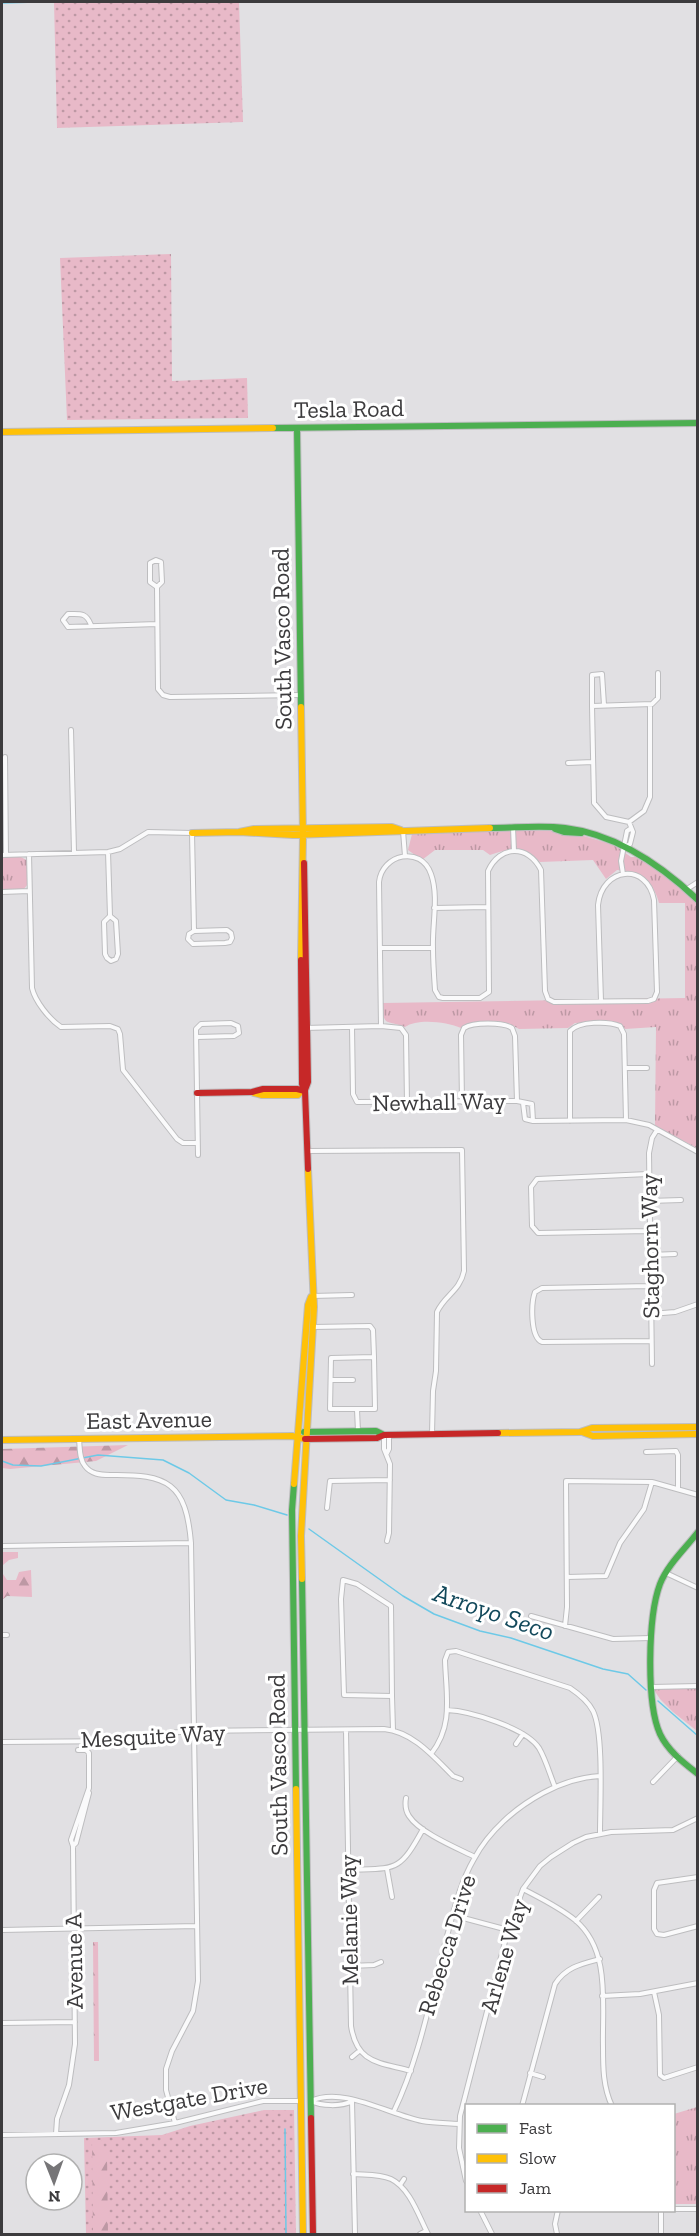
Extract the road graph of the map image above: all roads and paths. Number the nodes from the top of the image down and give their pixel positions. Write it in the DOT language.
graph roads {
  1 [pos="698,423"];
  2 [pos="297,428"];
  3 [pos="2,432"];
  4 [pos="157,586"];
  5 [pos="157,624"];
  6 [pos="91,625"];
  7 [pos="658,673"];
  8 [pos="300,695"];
  9 [pos="604,705"];
  10 [pos="650,705"];
  11 [pos="592,706"];
  12 [pos="71,730"];
  13 [pos="5,757"];
  14 [pos="593,762"];
  15 [pos="568,763"];
  16 [pos="629,822"];
  17 [pos="513,828"];
  18 [pos="630,829"];
  19 [pos="402,830"];
  20 [pos="303,832"];
  21 [pos="192,833"];
  22 [pos="624,848"];
  23 [pos="514,851"];
  24 [pos="74,852"];
  25 [pos="108,852"];
  26 [pos="29,854"];
  27 [pos="4,855"];
  28 [pos="405,856"];
  29 [pos="623,874"];
  30 [pos="698,882"];
  31 [pos="687,889"];
  32 [pos="29,891"];
  33 [pos="2,892"];
  34 [pos="698,900"];
  35 [pos="488,907"];
  36 [pos="434,908"];
  37 [pos="110,916"];
  38 [pos="194,931"];
  39 [pos="381,948"];
  40 [pos="433,948"];
  41 [pos="601,1001"];
  42 [pos="381,1026"];
  43 [pos="351,1027"];
  44 [pos="306,1028"];
  45 [pos="196,1036"];
  46 [pos="624,1068"];
  47 [pos="647,1068"];
  48 [pos="303,1091"];
  49 [pos="197,1093"];
  50 [pos="517,1101"];
  51 [pos="462,1102"];
  52 [pos="407,1103"];
  53 [pos="523,1103"];
  54 [pos="626,1120"];
  55 [pos="533,1121"];
  56 [pos="570,1121"];
  57 [pos="657,1130"];
  58 [pos="197,1143"];
  59 [pos="307,1151"];
  60 [pos="698,1152"];
  61 [pos="198,1155"];
  62 [pos="648,1174"];
  63 [pos="649,1200"];
  64 [pos="681,1200"];
  65 [pos="649,1231"];
  66 [pos="675,1254"];
  67 [pos="650,1255"];
  68 [pos="650,1286"];
  69 [pos="352,1295"];
  70 [pos="312,1296"];
  71 [pos="698,1304"];
  72 [pos="651,1314"];
  73 [pos="313,1327"];
  74 [pos="651,1341"];
  75 [pos="374,1357"];
  76 [pos="652,1364"];
  77 [pos="331,1380"];
  78 [pos="353,1380"];
  79 [pos="357,1410"];
  80 [pos="698,1427"];
  81 [pos="358,1431"];
  82 [pos="580,1432"];
  83 [pos="698,1434"];
  84 [pos="306,1435"];
  85 [pos="386,1435"];
  86 [pos="432,1435"];
  87 [pos="297,1436"];
  88 [pos="80,1439"];
  89 [pos="2,1440"];
  90 [pos="646,1452"];
  91 [pos="390,1480"];
  92 [pos="652,1482"];
  93 [pos="678,1489"];
  94 [pos="698,1495"];
  95 [pos="327,1508"];
  96 [pos="698,1532"];
  97 [pos="387,1541"];
  98 [pos="191,1543"];
  99 [pos="2,1546"];
  100 [pos="666,1573"];
  101 [pos="567,1576"];
  102 [pos="698,1588"];
  103 [pos="531,1616"];
  104 [pos="566,1626"];
  105 [pos="2,1635"];
  106 [pos="8,1635"];
  107 [pos="651,1638"];
  108 [pos="698,1686"];
  109 [pos="652,1689"];
  110 [pos="392,1696"];
  111 [pos="447,1710"];
  112 [pos="346,1730"];
  113 [pos="393,1730"];
  114 [pos="194,1731"];
  115 [pos="295,1731"];
  116 [pos="305,1731"];
  117 [pos="523,1734"];
  118 [pos="2,1742"];
  119 [pos="516,1744"];
  120 [pos="78,1750"];
  121 [pos="431,1754"];
  122 [pos="678,1756"];
  123 [pos="698,1774"];
  124 [pos="600,1776"];
  125 [pos="461,1779"];
  126 [pos="653,1782"];
  127 [pos="555,1787"];
  128 [pos="406,1798"];
  129 [pos="698,1818"];
  130 [pos="423,1829"];
  131 [pos="600,1833"];
  132 [pos="475,1857"];
  133 [pos="387,1869"];
  134 [pos="349,1870"];
  135 [pos="698,1877"];
  136 [pos="523,1889"];
  137 [pos="392,1897"];
  138 [pos="598,1897"];
  139 [pos="453,1915"];
  140 [pos="576,1921"];
  141 [pos="197,1926"];
  142 [pos="698,1926"];
  143 [pos="74,1928"];
  144 [pos="2,1930"];
  145 [pos="508,1930"];
  146 [pos="600,1959"];
  147 [pos="381,1962"];
  148 [pos="350,1966"];
  149 [pos="698,1983"];
  150 [pos="654,1992"];
  151 [pos="602,1996"];
  152 [pos="75,2022"];
  153 [pos="2,2023"];
  154 [pos="358,2052"];
  155 [pos="352,2057"];
  156 [pos="698,2067"];
  157 [pos="411,2071"];
  158 [pos="530,2073"];
  159 [pos="543,2077"];
  160 [pos="301,2101"];
  161 [pos="311,2101"];
  162 [pos="352,2101"];
  163 [pos="522,2104"];
  164 [pos="611,2104"];
  165 [pos="394,2111"];
  166 [pos="175,2123"];
  167 [pos="459,2124"];
  168 [pos="56,2134"];
  169 [pos="2,2135"];
  170 [pos="353,2174"];
  171 [pos="465,2176"];
  172 [pos="404,2179"];
  173 [pos="400,2186"];
  174 [pos="675,2209"];
  175 [pos="698,2209"];
  176 [pos="480,2212"];
  177 [pos="558,2212"];
  178 [pos="661,2212"];
  179 [pos="427,2233"];
  180 [pos="303,2235"];
  181 [pos="313,2235"];
  182 [pos="354,2235"];
  183 [pos="420,2235"];
  184 [pos="492,2235"];
  185 [pos="557,2235"];
  186 [pos="660,2235"];
  1 -- 2 [label="main road, Tesla Road"];
  2 -- 3 [label="main road, Tesla Road"];
  2 -- 8 [label="main road, South Vasco Road"];
  4 -- 4 [label="street"];
  4 -- 5 [label="street"];
  5 -- 6 [label="street"];
  5 -- 8 [label="street"];
  6 -- 6 [label="street"];
  7 -- 10 [label="street"];
  8 -- 20 [label="main road, South Vasco Road"];
  9 -- 10 [label="street"];
  9 -- 11 [label="street"];
  9 -- 11 [label="street"];
  10 -- 16 [label="street"];
  11 -- 14 [label="street"];
  12 -- 24 [label="street"];
  13 -- 27 [label="street"];
  14 -- 15 [label="street"];
  14 -- 16 [label="street"];
  16 -- 18 [label="street"];
  17 -- 19 [label="main road"];
  17 -- 22 [label="main road"];
  17 -- 23 [label="street"];
  18 -- 22 [label="street"];
  18 -- 22 [label="street"];
  19 -- 20 [label="main road"];
  19 -- 28 [label="street"];
  20 -- 21 [label="main road"];
  20 -- 44 [label="main road, South Vasco Road"];
  21 -- 25 [label="street"];
  21 -- 38 [label="street"];
  22 -- 29 [label="street"];
  22 -- 31 [label="main road"];
  23 -- 35 [label="street"];
  23 -- 41 [label="street"];
  24 -- 25 [label="street"];
  24 -- 26 [label="street"];
  25 -- 37 [label="street"];
  26 -- 27 [label="street"];
  26 -- 32 [label="street"];
  28 -- 36 [label="street"];
  28 -- 39 [label="street"];
  29 -- 41 [label="street"];
  29 -- 41 [label="street"];
  30 -- 31 [label="street"];
  31 -- 34 [label="main road"];
  32 -- 33 [label="street"];
  32 -- 58 [label="street"];
  35 -- 36 [label="street"];
  35 -- 40 [label="street"];
  36 -- 40 [label="street"];
  37 -- 37 [label="street"];
  38 -- 38 [label="street"];
  39 -- 40 [label="street"];
  39 -- 42 [label="street"];
  42 -- 43 [label="street"];
  42 -- 52 [label="street"];
  43 -- 44 [label="street"];
  43 -- 52 [label="street, Newhall Way"];
  44 -- 48 [label="main road, South Vasco Road"];
  45 -- 45 [label="street"];
  45 -- 49 [label="street"];
  46 -- 47 [label="street"];
  46 -- 54 [label="street"];
  46 -- 56 [label="street"];
  48 -- 49 [label="main road"];
  48 -- 59 [label="main road, South Vasco Road"];
  49 -- 58 [label="street"];
  50 -- 51 [label="street, Newhall Way"];
  50 -- 51 [label="street"];
  50 -- 53 [label="street, Newhall Way"];
  51 -- 52 [label="street, Newhall Way"];
  53 -- 55 [label="street"];
  53 -- 55 [label="street"];
  54 -- 56 [label="street"];
  54 -- 57 [label="street"];
  55 -- 56 [label="street"];
  57 -- 60 [label="street"];
  57 -- 62 [label="street, Staghorn Way"];
  58 -- 61 [label="street"];
  59 -- 70 [label="main road, South Vasco Road"];
  59 -- 86 [label="street"];
  62 -- 63 [label="street, Staghorn Way"];
  62 -- 65 [label="street"];
  63 -- 64 [label="street"];
  63 -- 65 [label="street, Staghorn Way"];
  65 -- 67 [label="street, Staghorn Way"];
  66 -- 67 [label="street"];
  67 -- 68 [label="street, Staghorn Way"];
  68 -- 72 [label="street, Staghorn Way"];
  68 -- 74 [label="street"];
  69 -- 70 [label="street"];
  70 -- 73 [label="main road, South Vasco Road"];
  70 -- 87 [label="main road, South Vasco Road"];
  71 -- 72 [label="street"];
  72 -- 74 [label="street, Staghorn Way"];
  73 -- 75 [label="street"];
  73 -- 84 [label="main road, South Vasco Road"];
  74 -- 76 [label="street, Staghorn Way"];
  75 -- 77 [label="street"];
  75 -- 79 [label="street"];
  77 -- 78 [label="street"];
  77 -- 79 [label="street"];
  79 -- 81 [label="street"];
  80 -- 82 [label="main road, East Avenue"];
  81 -- 84 [label="main road, East Avenue"];
  81 -- 85 [label="main road, East Avenue"];
  82 -- 83 [label="main road, East Avenue"];
  82 -- 86 [label="main road, East Avenue"];
  84 -- 85 [label="main road, East Avenue"];
  84 -- 87 [label="main road, East Avenue"];
  84 -- 116 [label="main road, South Vasco Road"];
  85 -- 86 [label="main road, East Avenue"];
  85 -- 91 [label="street"];
  87 -- 88 [label="main road, East Avenue"];
  87 -- 115 [label="main road, South Vasco Road"];
  88 -- 89 [label="main road, East Avenue"];
  88 -- 98 [label="street"];
  90 -- 93 [label="street"];
  91 -- 95 [label="street"];
  91 -- 97 [label="street"];
  92 -- 93 [label="street"];
  92 -- 101 [label="street"];
  92 -- 101 [label="street"];
  93 -- 94 [label="street"];
  96 -- 100 [label="main road"];
  98 -- 99 [label="street"];
  98 -- 114 [label="street"];
  100 -- 102 [label="street"];
  100 -- 107 [label="main road"];
  101 -- 104 [label="street"];
  103 -- 104 [label="street"];
  104 -- 107 [label="street"];
  105 -- 106 [label="street"];
  107 -- 109 [label="main road"];
  108 -- 109 [label="street"];
  109 -- 122 [label="main road"];
  110 -- 110 [label="street"];
  110 -- 113 [label="street"];
  111 -- 117 [label="street"];
  111 -- 121 [label="street"];
  111 -- 124 [label="street"];
  112 -- 113 [label="street, Mesquite Way"];
  112 -- 116 [label="street, Mesquite Way"];
  112 -- 134 [label="street, Melanie Way"];
  113 -- 121 [label="street"];
  114 -- 115 [label="street, Mesquite Way"];
  114 -- 118 [label="street, Mesquite Way"];
  114 -- 141 [label="street"];
  115 -- 116 [label="street, Mesquite Way"];
  115 -- 160 [label="main road, South Vasco Road"];
  116 -- 161 [label="main road, South Vasco Road"];
  117 -- 119 [label="street"];
  117 -- 127 [label="street"];
  120 -- 143 [label="street, Avenue A"];
  121 -- 125 [label="street"];
  122 -- 123 [label="main road"];
  122 -- 126 [label="street"];
  124 -- 127 [label="street, Rebecca Drive"];
  124 -- 131 [label="street"];
  127 -- 132 [label="street, Rebecca Drive"];
  128 -- 130 [label="street"];
  129 -- 131 [label="street, Arlene Way"];
  130 -- 132 [label="street"];
  130 -- 133 [label="street"];
  131 -- 136 [label="street, Arlene Way"];
  132 -- 139 [label="street, Rebecca Drive"];
  133 -- 134 [label="street"];
  133 -- 137 [label="street"];
  134 -- 148 [label="street, Melanie Way"];
  135 -- 142 [label="street"];
  136 -- 140 [label="street"];
  136 -- 145 [label="street, Arlene Way"];
  138 -- 140 [label="street"];
  139 -- 145 [label="street"];
  139 -- 157 [label="street, Rebecca Drive"];
  140 -- 146 [label="street"];
  141 -- 143 [label="street"];
  141 -- 166 [label="street"];
  143 -- 144 [label="street"];
  143 -- 152 [label="street, Avenue A"];
  145 -- 167 [label="street, Arlene Way"];
  146 -- 151 [label="street"];
  146 -- 158 [label="street"];
  147 -- 148 [label="street"];
  148 -- 154 [label="street, Melanie Way"];
  149 -- 150 [label="street"];
  150 -- 151 [label="street"];
  150 -- 156 [label="street"];
  151 -- 164 [label="street"];
  152 -- 153 [label="street"];
  152 -- 168 [label="street, Avenue A"];
  154 -- 155 [label="street"];
  154 -- 157 [label="street"];
  157 -- 165 [label="street, Rebecca Drive"];
  158 -- 159 [label="street"];
  158 -- 163 [label="street"];
  160 -- 161 [label="main road, Westgate Drive"];
  160 -- 166 [label="street, Westgate Drive"];
  160 -- 180 [label="main road, South Vasco Road"];
  161 -- 162 [label="street"];
  161 -- 181 [label="main road, South Vasco Road"];
  162 -- 165 [label="street"];
  162 -- 170 [label="street"];
  165 -- 167 [label="street"];
  166 -- 168 [label="street, Westgate Drive"];
  167 -- 171 [label="street, Arlene Way"];
  168 -- 169 [label="street, Westgate Drive"];
  170 -- 173 [label="street"];
  170 -- 182 [label="street"];
  172 -- 173 [label="street"];
  173 -- 179 [label="street"];
  174 -- 175 [label="street"];
  176 -- 184 [label="street"];
  177 -- 185 [label="street"];
  178 -- 186 [label="street"];
  179 -- 183 [label="street"];
}
